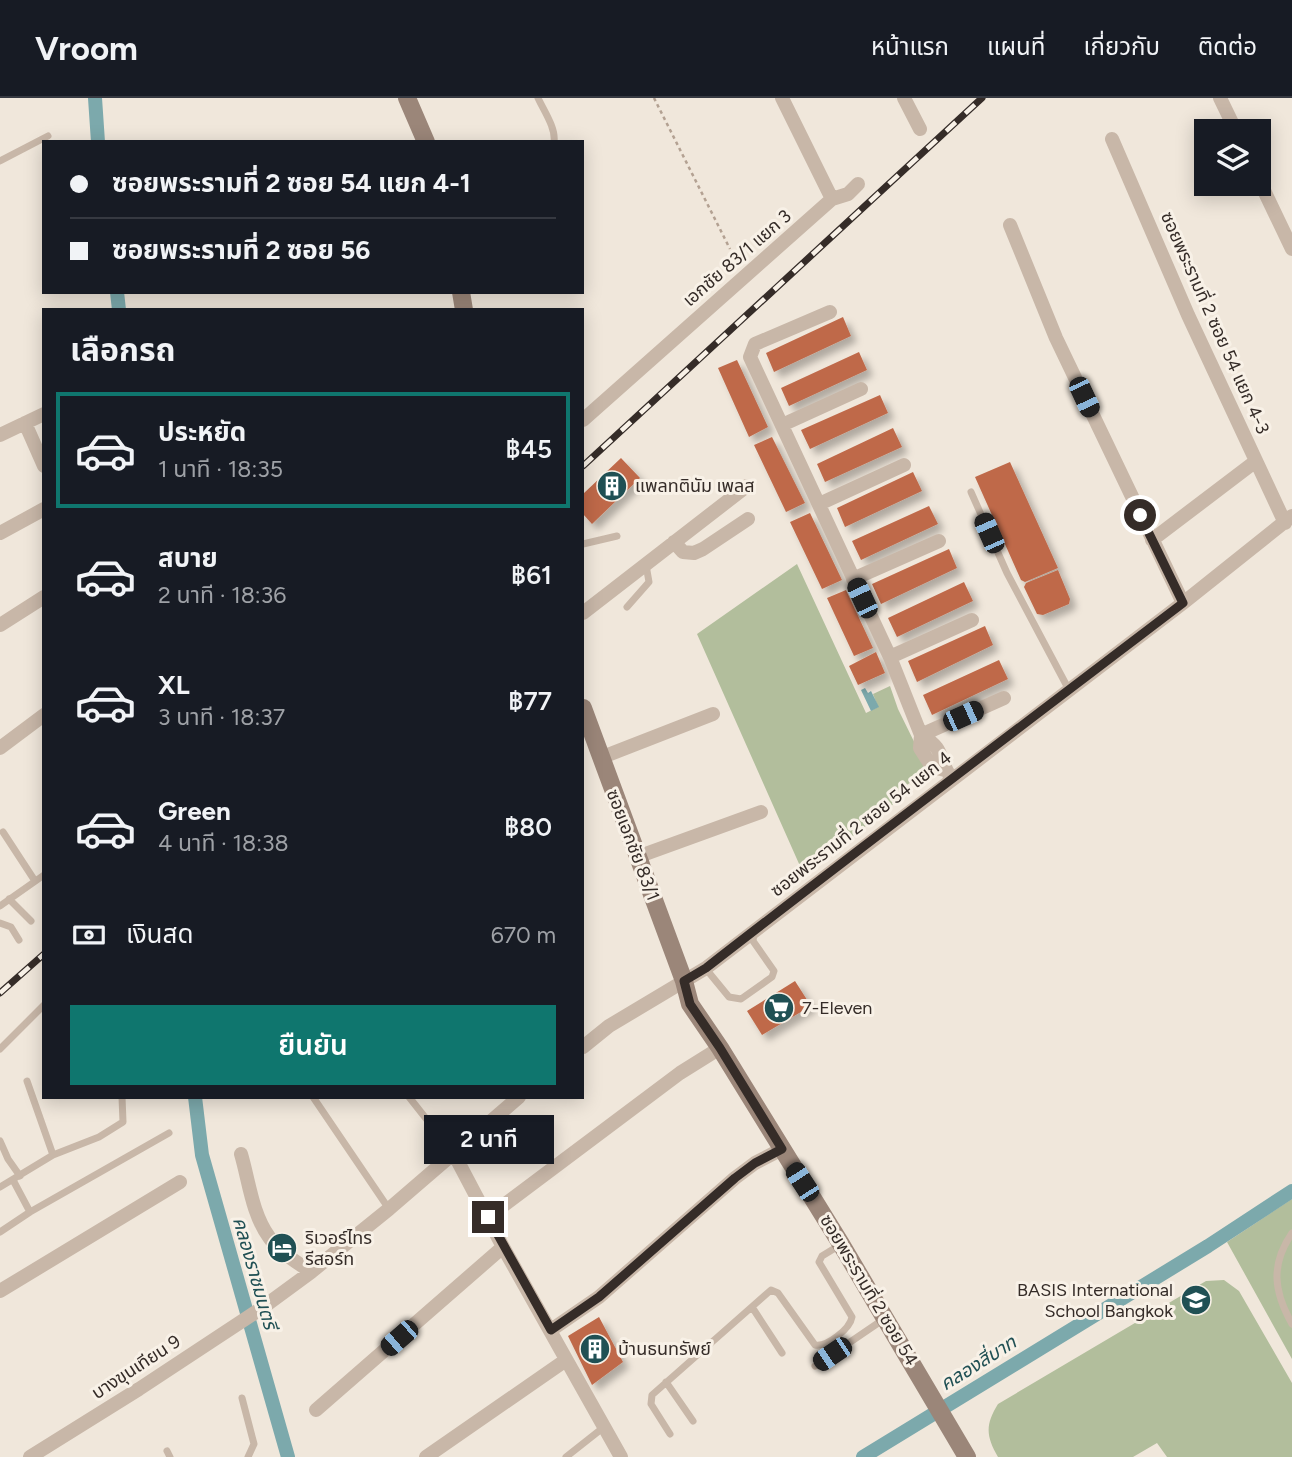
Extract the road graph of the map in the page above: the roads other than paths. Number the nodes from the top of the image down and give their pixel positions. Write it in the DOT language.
graph roads {
  1 [pos="407,98"];
  2 [pos="538,98"];
  3 [pos="782,98"];
  4 [pos="904,98"];
  5 [pos="1220,98"];
  6 [pos="1230,119"];
  7 [pos="920,129"];
  8 [pos="48,136"];
  9 [pos="1112,139"];
  10 [pos="425,140"];
  11 [pos="554,140"];
  12 [pos="0,161"];
  13 [pos="858,184"];
  14 [pos="1266,196"];
  15 [pos="832,200"];
  16 [pos="1010,225"];
  17 [pos="1292,250"];
  18 [pos="830,312"];
  19 [pos="861,389"];
  20 [pos="42,415"];
  21 [pos="584,419"];
  22 [pos="25,423"];
  23 [pos="782,425"];
  24 [pos="0,435"];
  25 [pos="42,461"];
  26 [pos="1256,461"];
  27 [pos="904,465"];
  28 [pos="747,486"];
  29 [pos="971,492"];
  30 [pos="819,504"];
  31 [pos="42,510"];
  32 [pos="748,519"];
  33 [pos="1288,519"];
  34 [pos="0,533"];
  35 [pos="617,536"];
  36 [pos="1152,540"];
  37 [pos="939,541"];
  38 [pos="674,542"];
  39 [pos="584,544"];
  40 [pos="645,564"];
  41 [pos="853,579"];
  42 [pos="42,598"];
  43 [pos="1183,603"];
  44 [pos="626,607"];
  45 [pos="584,612"];
  46 [pos="972,620"];
  47 [pos="0,625"];
  48 [pos="890,657"];
  49 [pos="1069,690"];
  50 [pos="1004,698"];
  51 [pos="584,711"];
  52 [pos="713,714"];
  53 [pos="42,716"];
  54 [pos="921,734"];
  55 [pos="0,748"];
  56 [pos="600,758"];
  57 [pos="948,774"];
  58 [pos="761,812"];
  59 [pos="3,832"];
  60 [pos="637,857"];
  61 [pos="42,876"];
  62 [pos="34,881"];
  63 [pos="9,899"];
  64 [pos="0,906"];
  65 [pos="31,921"];
  66 [pos="0,923"];
  67 [pos="754,930"];
  68 [pos="19,940"];
  69 [pos="706,968"];
  70 [pos="684,981"];
  71 [pos="42,1007"];
  72 [pos="584,1046"];
  73 [pos="720,1048"];
  74 [pos="0,1049"];
  75 [pos="27,1082"];
  76 [pos="122,1099"];
  77 [pos="314,1099"];
  78 [pos="411,1099"];
  79 [pos="517,1099"];
  80 [pos="169,1133"];
  81 [pos="0,1141"];
  82 [pos="782,1149"];
  83 [pos="241,1154"];
  84 [pos="454,1154"];
  85 [pos="53,1155"];
  86 [pos="16,1178"];
  87 [pos="180,1182"];
  88 [pos="0,1187"];
  89 [pos="389,1209"];
  90 [pos="30,1212"];
  91 [pos="488,1217"];
  92 [pos="0,1233"];
  93 [pos="1292,1233"];
  94 [pos="841,1244"];
  95 [pos="503,1247"];
  96 [pos="312,1272"];
  97 [pos="0,1291"];
  98 [pos="752,1307"];
  99 [pos="885,1318"];
  100 [pos="1292,1324"];
  101 [pos="551,1330"];
  102 [pos="782,1353"];
  103 [pos="566,1360"];
  104 [pos="815,1366"];
  105 [pos="666,1382"];
  106 [pos="242,1398"];
  107 [pos="316,1410"];
  108 [pos="692,1420"];
  109 [pos="604,1427"];
  110 [pos="670,1434"];
  111 [pos="30,1457"];
  112 [pos="248,1457"];
  113 [pos="426,1457"];
  114 [pos="566,1457"];
  115 [pos="621,1457"];
  116 [pos="967,1457"];
  1 -- 10 [label="street"];
  2 -- 11 [label="lane"];
  3 -- 15 [label="street"];
  4 -- 7 [label="street"];
  5 -- 6 [label="street"];
  8 -- 12 [label="lane"];
  9 -- 26 [label="street, ซอยพระรามที่ 2 ซอย 54 แยก 4-3"];
  13 -- 15 [label="street, เอกชัย 83/1 แยก 3"];
  14 -- 17 [label="street"];
  15 -- 21 [label="street, เอกชัย 83/1 แยก 3"];
  16 -- 36 [label="street"];
  18 -- 23 [label="street"];
  19 -- 23 [label="street"];
  20 -- 22 [label="street"];
  22 -- 24 [label="street"];
  22 -- 25 [label="street"];
  23 -- 30 [label="street"];
  26 -- 33 [label="street, ซอยพระรามที่ 2 ซอย 54 แยก 4-3"];
  26 -- 36 [label="street"];
  27 -- 30 [label="street"];
  28 -- 38 [label="street"];
  29 -- 49 [label="lane"];
  30 -- 41 [label="street"];
  31 -- 34 [label="street"];
  32 -- 38 [label="street"];
  33 -- 43 [label="street, ซอยพระรามที่ 2 ซอย 54 แยก 4"];
  35 -- 39 [label="lane"];
  36 -- 43 [label="street"];
  37 -- 41 [label="street"];
  38 -- 40 [label="street"];
  40 -- 44 [label="lane"];
  40 -- 45 [label="street"];
  41 -- 48 [label="street"];
  42 -- 47 [label="street"];
  43 -- 49 [label="street, ซอยพระรามที่ 2 ซอย 54 แยก 4"];
  46 -- 48 [label="street"];
  48 -- 54 [label="street"];
  49 -- 57 [label="street, ซอยพระรามที่ 2 ซอย 54 แยก 4"];
  50 -- 54 [label="street"];
  51 -- 56 [label="street, ซอยเอกชัย 83/1"];
  52 -- 56 [label="street"];
  53 -- 55 [label="street"];
  54 -- 57 [label="street"];
  56 -- 60 [label="street, ซอยเอกชัย 83/1"];
  57 -- 67 [label="street, ซอยพระรามที่ 2 ซอย 54 แยก 4"];
  58 -- 60 [label="street"];
  59 -- 62 [label="lane"];
  60 -- 70 [label="street, ซอยเอกชัย 83/1"];
  61 -- 62 [label="lane"];
  62 -- 63 [label="lane"];
  63 -- 64 [label="lane"];
  63 -- 65 [label="lane"];
  66 -- 68 [label="lane"];
  67 -- 69 [label="street, ซอยพระรามที่ 2 ซอย 54 แยก 4"];
  67 -- 69 [label="lane"];
  69 -- 70 [label="street, ซอยพระรามที่ 2 ซอย 54 แยก 4"];
  70 -- 72 [label="street, ซอยพระรามที่ 2 ซอย 54 แยก 4"];
  70 -- 73 [label="street, ซอยพระรามที่ 2 ซอย 54"];
  71 -- 74 [label="lane"];
  73 -- 82 [label="street, ซอยพระรามที่ 2 ซอย 54"];
  73 -- 91 [label="street"];
  75 -- 85 [label="lane"];
  76 -- 85 [label="lane"];
  77 -- 89 [label="lane"];
  78 -- 84 [label="lane"];
  79 -- 84 [label="street, บางขุนเทียน 9"];
  80 -- 90 [label="lane"];
  81 -- 86 [label="lane"];
  82 -- 94 [label="street, ซอยพระรามที่ 2 ซอย 54"];
  82 -- 101 [label="street"];
  83 -- 96 [label="street"];
  84 -- 89 [label="street, บางขุนเทียน 9"];
  84 -- 91 [label="street"];
  85 -- 86 [label="lane"];
  86 -- 88 [label="lane"];
  86 -- 90 [label="lane"];
  87 -- 97 [label="street"];
  89 -- 96 [label="street, บางขุนเทียน 9"];
  90 -- 92 [label="lane"];
  91 -- 95 [label="street"];
  93 -- 100 [label="lane"];
  94 -- 98 [label="lane"];
  94 -- 99 [label="street, ซอยพระรามที่ 2 ซอย 54"];
  95 -- 101 [label="street"];
  95 -- 107 [label="street"];
  96 -- 111 [label="street, บางขุนเทียน 9"];
  98 -- 102 [label="lane"];
  98 -- 105 [label="lane"];
  99 -- 104 [label="lane"];
  99 -- 116 [label="street, ซอยพระรามที่ 2 ซอย 54"];
  101 -- 103 [label="street"];
  103 -- 109 [label="street"];
  103 -- 113 [label="street"];
  105 -- 108 [label="lane"];
  105 -- 110 [label="lane"];
  106 -- 112 [label="lane"];
  109 -- 114 [label="lane"];
  109 -- 115 [label="street"];
}
